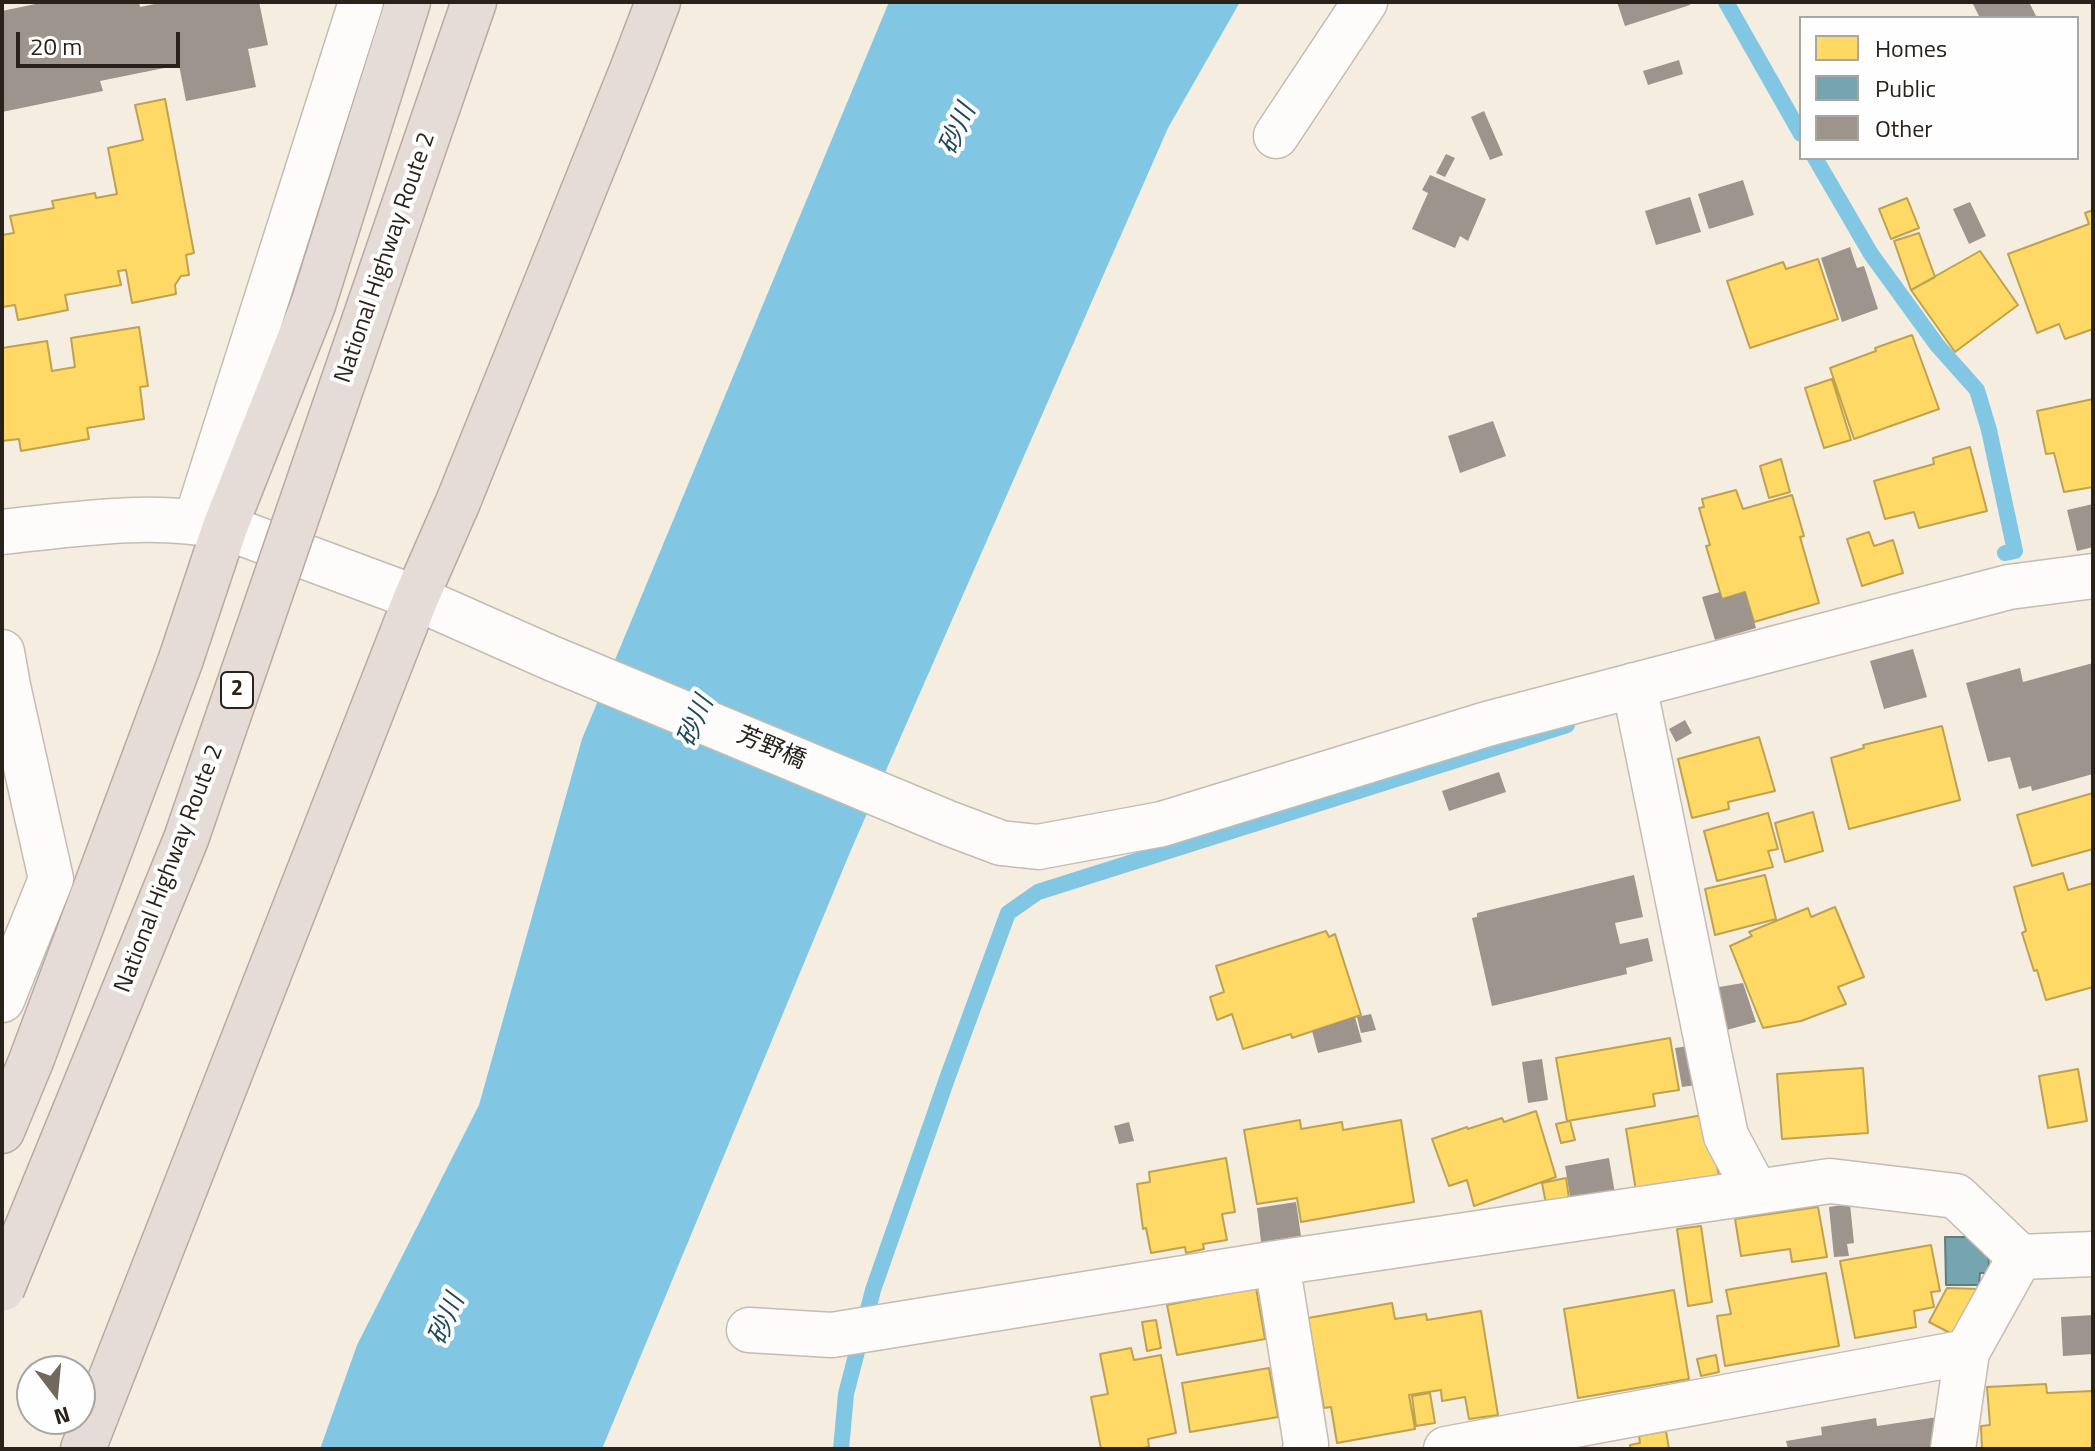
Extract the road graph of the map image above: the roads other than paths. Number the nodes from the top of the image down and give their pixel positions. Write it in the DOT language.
graph roads {
  1 [pos="361,2"];
  2 [pos="408,2"];
  3 [pos="467,2"];
  4 [pos="474,2"];
  5 [pos="658,2"];
  6 [pos="1365,2"];
  7 [pos="447,80"];
  8 [pos="1276,136"];
  9 [pos="211,524"];
  10 [pos="2,532"];
  11 [pos="2093,576"];
  12 [pos="416,598"];
  13 [pos="2,652"];
  14 [pos="1634,685"];
  15 [pos="2,1000"];
  16 [pos="2,1131"];
  17 [pos="1756,1192"];
  18 [pos="2093,1254"];
  19 [pos="2020,1257"];
  20 [pos="1277,1263"];
  21 [pos="2,1289"];
  22 [pos="749,1330"];
  23 [pos="1967,1352"];
  24 [pos="1307,1447"];
  25 [pos="83,1449"];
  26 [pos="1446,1449"];
  27 [pos="1953,1449"];
  1 -- 9 [label="street"];
  2 -- 9 [label="highway"];
  3 -- 7 [label="highway, National Highway Route 2 / 2"];
  4 -- 7 [label="highway, National Highway Route 2 / 2"];
  5 -- 12 [label="highway"];
  6 -- 8 [label="street"];
  7 -- 21 [label="highway, National Highway Route 2 / 2, bridge"];
  9 -- 10 [label="street, 芳野橋"];
  9 -- 12 [label="street, 芳野橋"];
  9 -- 16 [label="highway"];
  11 -- 14 [label="street, 芳野橋"];
  12 -- 14 [label="street, 芳野橋"];
  12 -- 25 [label="highway"];
  13 -- 15 [label="street"];
  14 -- 17 [label="street"];
  17 -- 19 [label="street"];
  17 -- 20 [label="street"];
  18 -- 19 [label="street"];
  19 -- 23 [label="street"];
  20 -- 22 [label="street"];
  20 -- 24 [label="street"];
  23 -- 26 [label="street"];
  23 -- 27 [label="street"];
}
